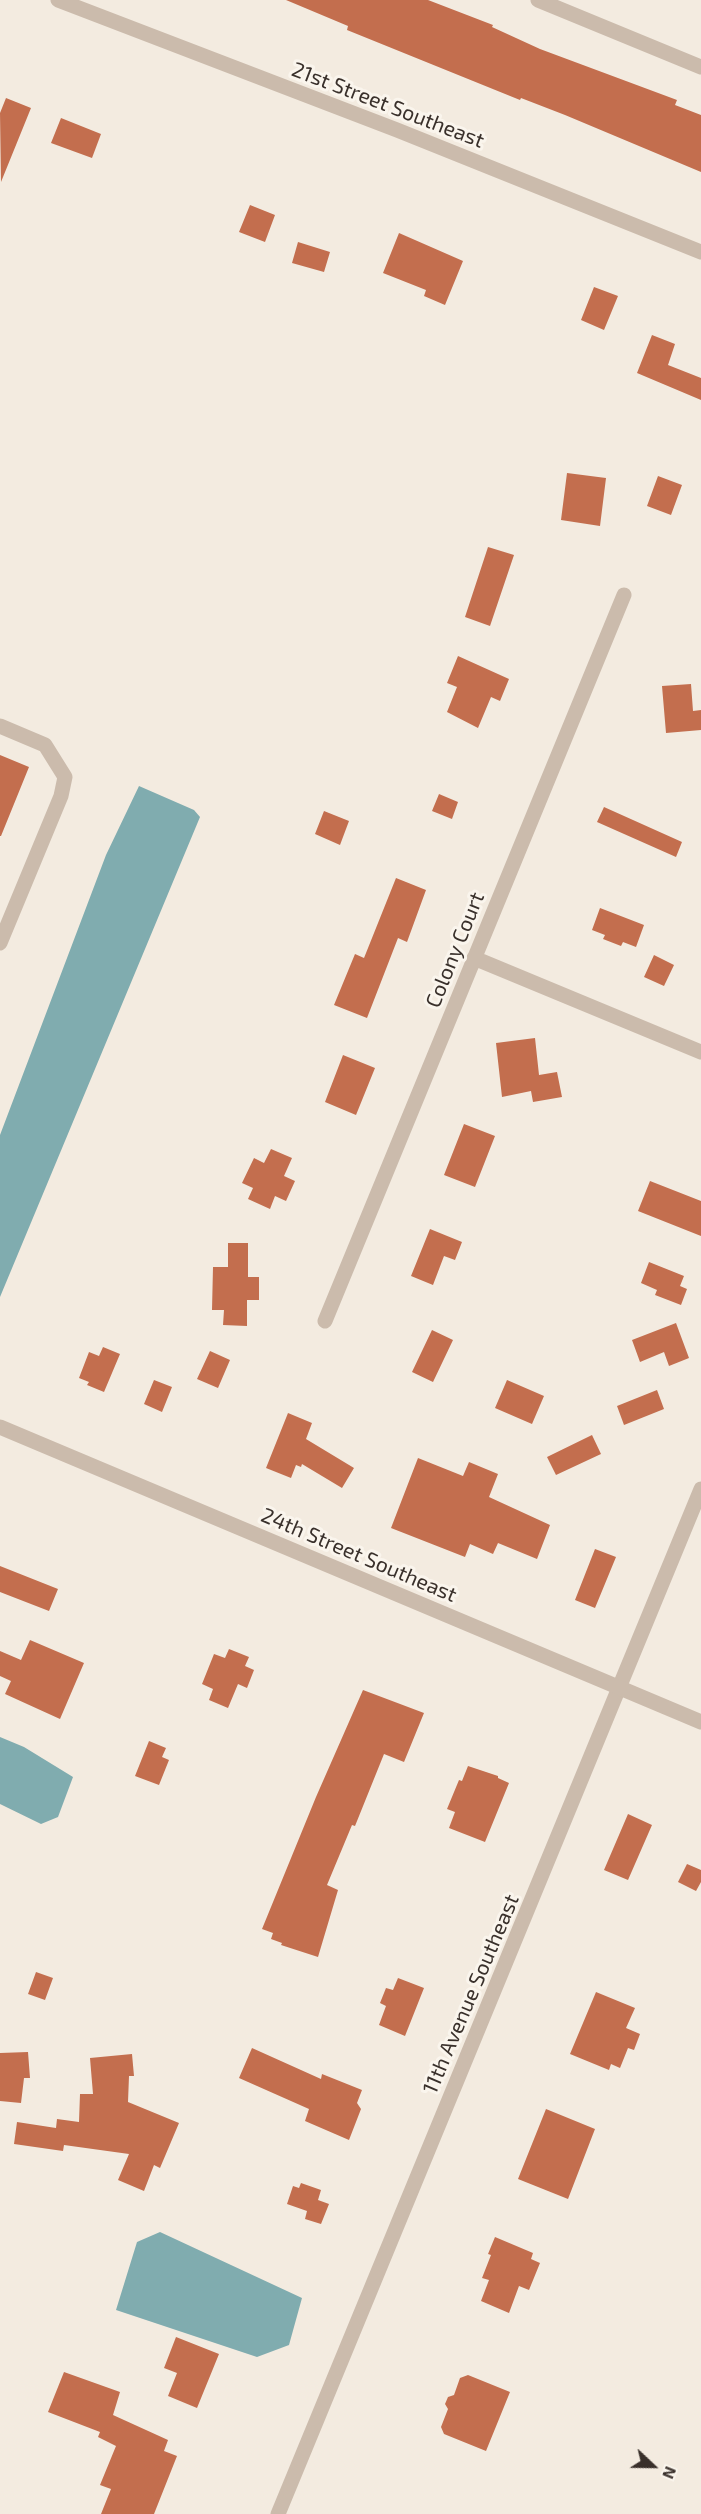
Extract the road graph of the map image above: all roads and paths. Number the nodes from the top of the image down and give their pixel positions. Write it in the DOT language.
graph roads {
  1 [pos="58,0"];
  2 [pos="538,0"];
  3 [pos="701,67"];
  4 [pos="701,252"];
  5 [pos="624,595"];
  6 [pos="0,726"];
  7 [pos="0,943"];
  8 [pos="474,958"];
  9 [pos="701,1052"];
  10 [pos="325,1321"];
  11 [pos="0,1427"];
  12 [pos="701,1489"];
  13 [pos="620,1687"];
  14 [pos="701,1722"];
  15 [pos="278,2514"];
  1 -- 4 [label="street, 21st Street Southeast"];
  2 -- 3 [label="street"];
  5 -- 8 [label="street, Colony Court"];
  6 -- 7 [label="street"];
  8 -- 9 [label="street"];
  8 -- 10 [label="street, Colony Court"];
  11 -- 13 [label="street, 24th Street Southeast"];
  12 -- 13 [label="street, 11th Avenue Southeast"];
  13 -- 14 [label="street, 24th Street Southeast"];
  13 -- 15 [label="street, 11th Avenue Southeast"];
}
